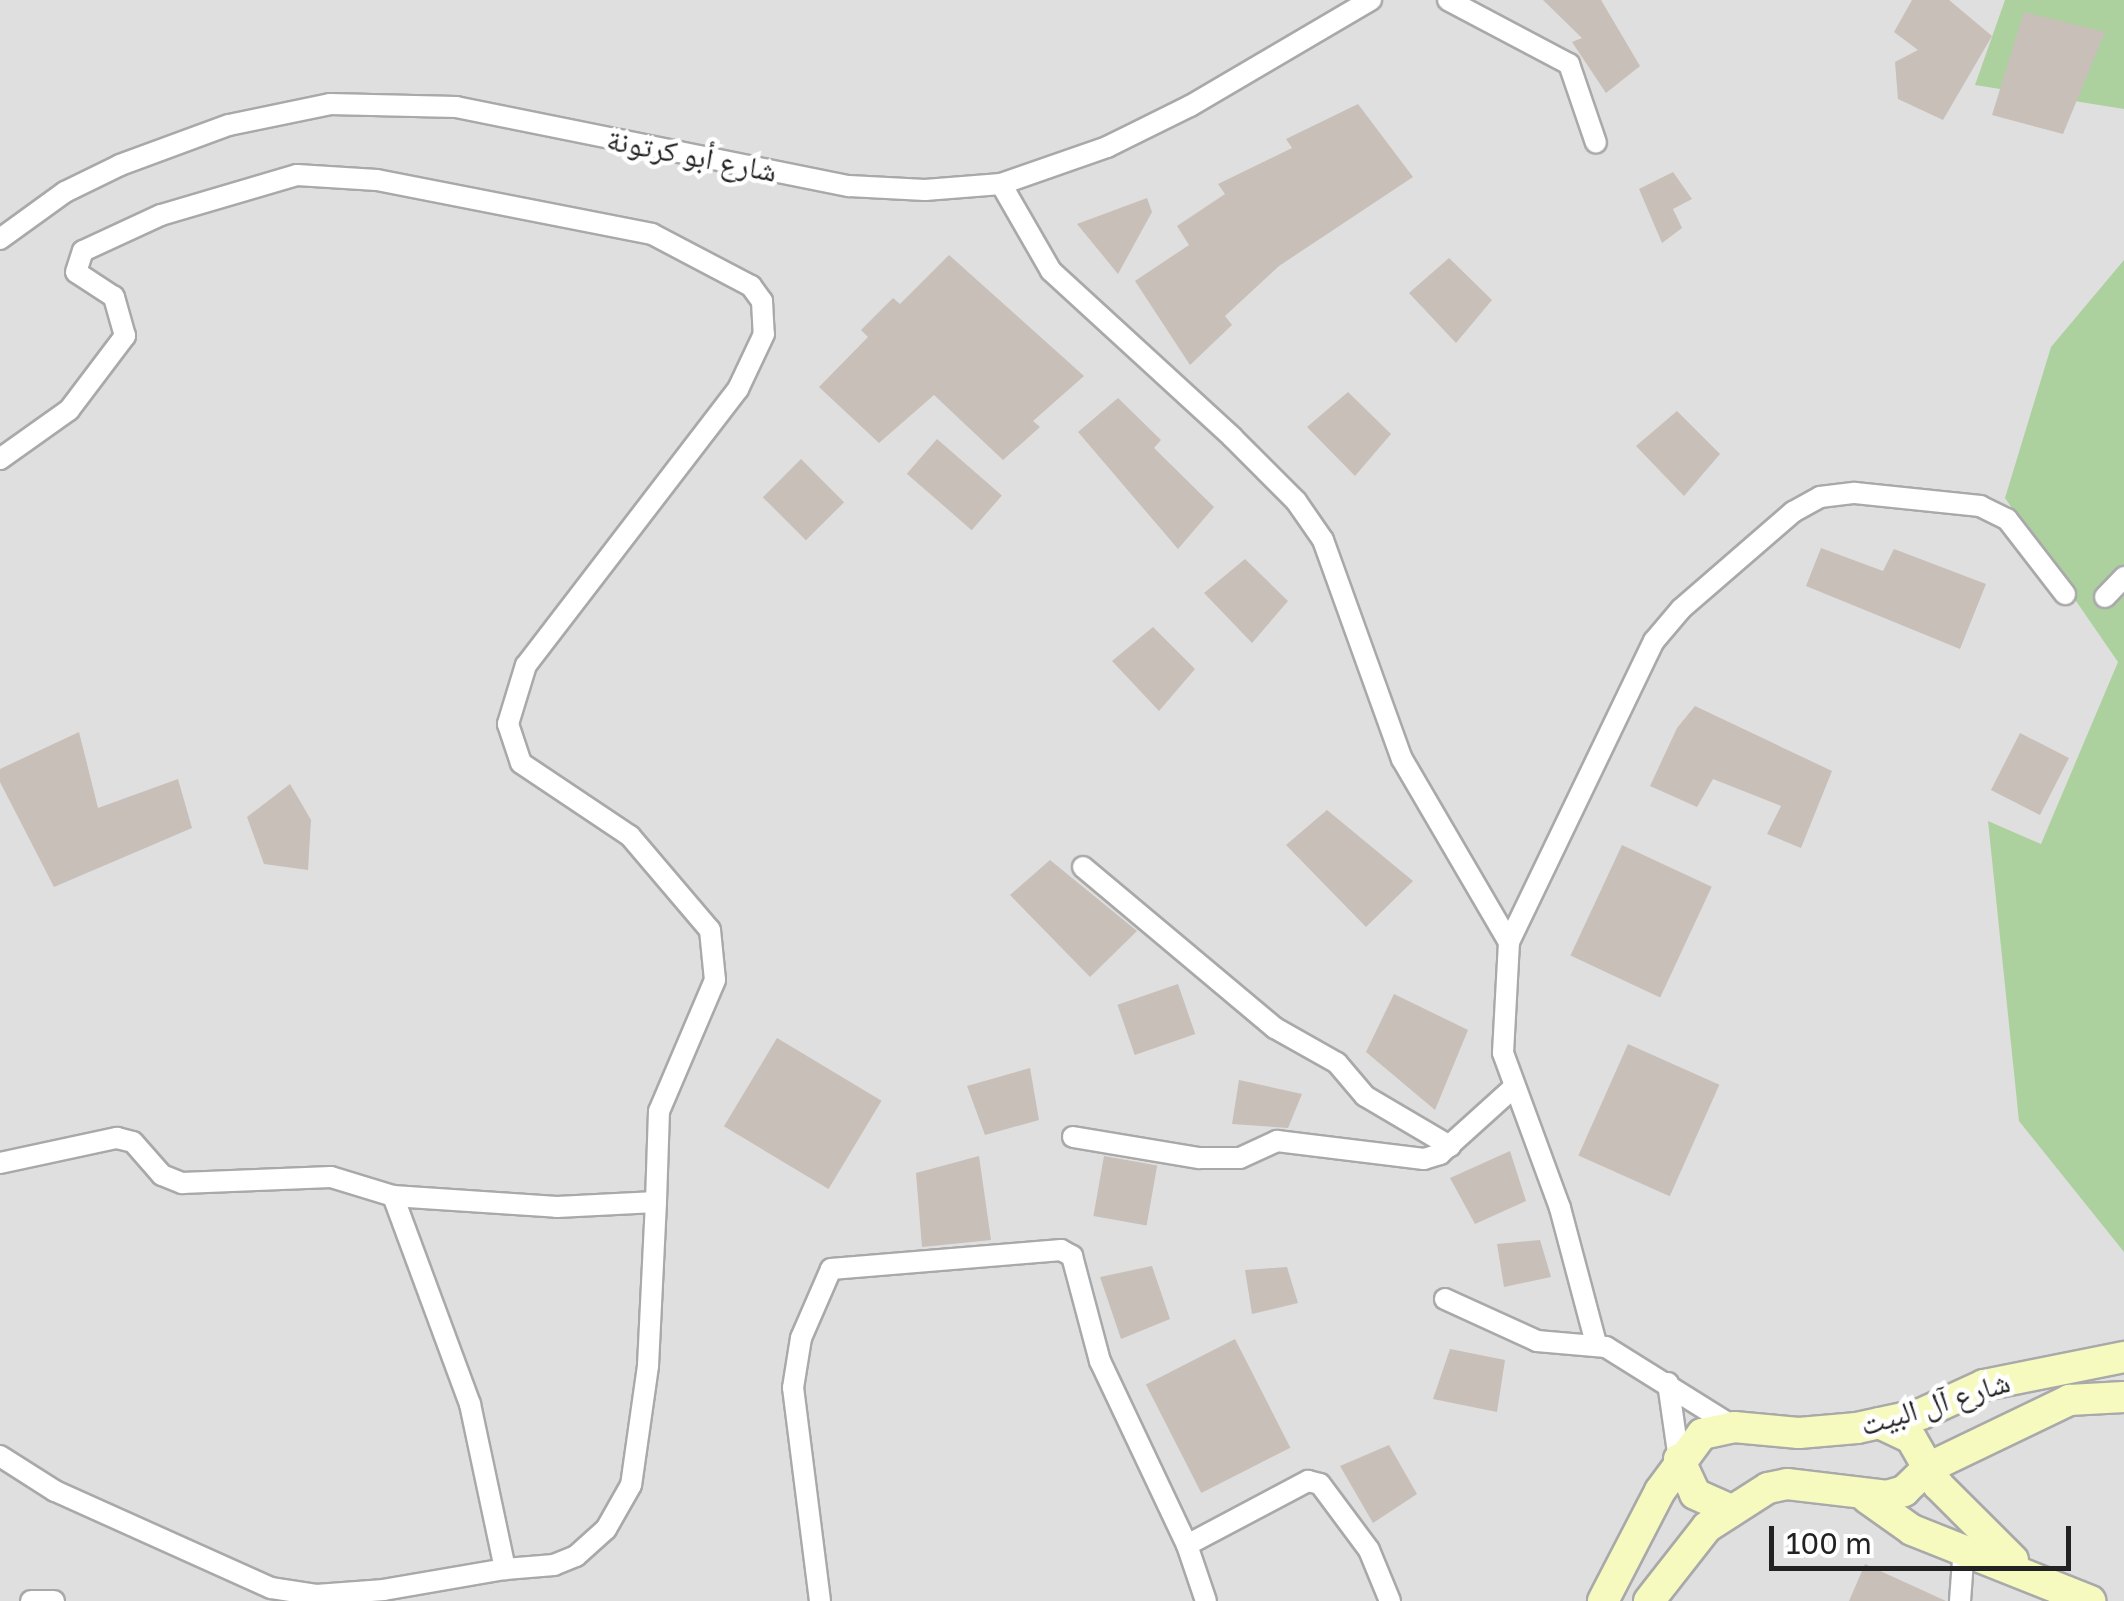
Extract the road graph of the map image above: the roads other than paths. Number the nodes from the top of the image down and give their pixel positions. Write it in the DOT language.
graph roads {
  1 [pos="1371,0"];
  2 [pos="1448,0"];
  3 [pos="1596,143"];
  4 [pos="1001,184"];
  5 [pos="0,238"];
  6 [pos="0,460"];
  7 [pos="2124,577"];
  8 [pos="2066,594"];
  9 [pos="2105,597"];
  10 [pos="1083,868"];
  11 [pos="1510,942"];
  12 [pos="1513,1088"];
  13 [pos="1073,1137"];
  14 [pos="1450,1146"];
  15 [pos="0,1163"];
  16 [pos="393,1196"];
  17 [pos="656,1202"];
  18 [pos="1445,1299"];
  19 [pos="1596,1343"];
  20 [pos="2124,1358"];
  21 [pos="1667,1381"];
  22 [pos="2124,1397"];
  23 [pos="1880,1423"];
  24 [pos="1734,1427"];
  25 [pos="0,1456"];
  26 [pos="1680,1459"];
  27 [pos="1928,1468"];
  28 [pos="1867,1498"];
  29 [pos="1729,1509"];
  30 [pos="1187,1546"];
  31 [pos="1964,1548"];
  32 [pos="505,1569"];
  33 [pos="2026,1572"];
  34 [pos="32,1601"];
  35 [pos="54,1601"];
  36 [pos="820,1601"];
  37 [pos="1206,1601"];
  38 [pos="1390,1601"];
  39 [pos="1602,1601"];
  40 [pos="1649,1601"];
  41 [pos="1960,1601"];
  42 [pos="2090,1601"];
  1 -- 4 [label="street, شارع أبو كرتونة"];
  2 -- 3 [label="street"];
  4 -- 5 [label="street, شارع أبو كرتونة"];
  4 -- 11 [label="street"];
  6 -- 17 [label="street"];
  7 -- 9 [label="street"];
  8 -- 11 [label="street"];
  10 -- 14 [label="street"];
  11 -- 12 [label="street"];
  12 -- 14 [label="street"];
  12 -- 19 [label="street"];
  13 -- 14 [label="street"];
  15 -- 16 [label="street"];
  16 -- 17 [label="street"];
  16 -- 32 [label="street"];
  17 -- 32 [label="street"];
  18 -- 19 [label="street"];
  19 -- 21 [label="street"];
  20 -- 23 [label="street, شارع آل البيت"];
  21 -- 24 [label="street"];
  21 -- 26 [label="street"];
  22 -- 27 [label="street, شارع آل البيت"];
  23 -- 24 [label="street, شارع آل البيت"];
  23 -- 27 [label="street"];
  24 -- 26 [label="street, شارع آل البيت"];
  25 -- 32 [label="street"];
  26 -- 29 [label="street"];
  26 -- 39 [label="street, شارع آل البيت"];
  27 -- 28 [label="street, شارع آل البيت"];
  27 -- 33 [label="street"];
  28 -- 29 [label="street, شارع آل البيت"];
  28 -- 31 [label="street"];
  29 -- 40 [label="street, شارع آل البيت"];
  30 -- 36 [label="street"];
  30 -- 37 [label="street"];
  30 -- 38 [label="street"];
  31 -- 33 [label="street"];
  31 -- 41 [label="street"];
  33 -- 42 [label="street"];
  34 -- 35 [label="street"];
}
